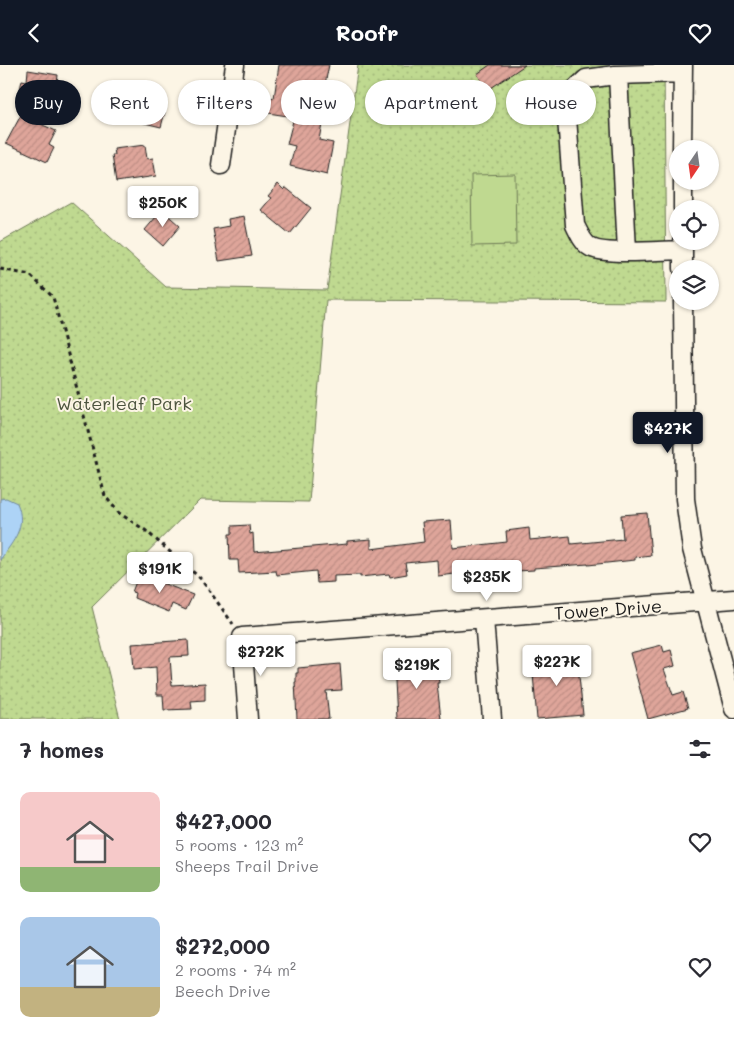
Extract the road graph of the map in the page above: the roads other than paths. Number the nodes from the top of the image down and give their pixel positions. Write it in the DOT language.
graph roads {
  1 [pos="235,65"];
  2 [pos="683,69"];
  3 [pos="618,75"];
  4 [pos="682,140"];
  5 [pos="221,165"];
  6 [pos="669,246"];
  7 [pos="626,251"];
  8 [pos="683,310"];
  9 [pos="734,599"];
  10 [pos="704,601"];
  11 [pos="484,619"];
  12 [pos="734,709"];
  13 [pos="248,719"];
  14 [pos="492,719"];
  1 -- 5 [label="street"];
  2 -- 3 [label="street"];
  2 -- 4 [label="street"];
  3 -- 7 [label="street"];
  3 -- 7 [label="street"];
  6 -- 7 [label="street"];
  8 -- 10 [label="street"];
  9 -- 10 [label="street, Tower Drive"];
  10 -- 11 [label="street, Tower Drive"];
  10 -- 12 [label="street"];
  11 -- 13 [label="street, Tower Drive"];
  11 -- 14 [label="street"];
}
